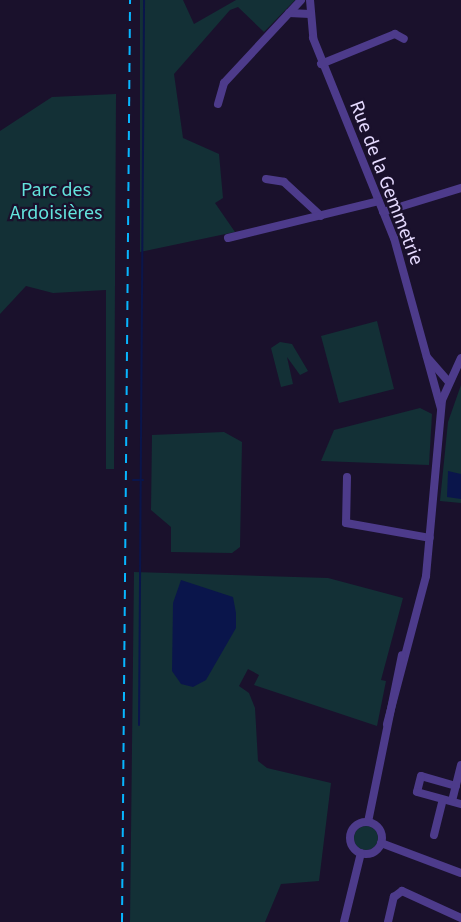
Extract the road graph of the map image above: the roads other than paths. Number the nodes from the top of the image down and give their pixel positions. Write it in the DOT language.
graph roads {
  1 [pos="301,0"];
  2 [pos="310,0"];
  3 [pos="289,12"];
  4 [pos="310,14"];
  5 [pos="404,39"];
  6 [pos="321,64"];
  7 [pos="218,104"];
  8 [pos="266,179"];
  9 [pos="461,188"];
  10 [pos="379,201"];
  11 [pos="383,212"];
  12 [pos="321,216"];
  13 [pos="228,238"];
  14 [pos="424,351"];
  15 [pos="461,358"];
  16 [pos="458,368"];
  17 [pos="443,371"];
  18 [pos="430,376"];
  19 [pos="449,382"];
  20 [pos="441,409"];
  21 [pos="347,477"];
  22 [pos="430,538"];
  23 [pos="461,765"];
  24 [pos="456,786"];
  25 [pos="447,801"];
  26 [pos="461,804"];
  27 [pos="368,822"];
  28 [pos="434,835"];
  29 [pos="381,843"];
  30 [pos="361,853"];
  31 [pos="461,873"];
  32 [pos="461,918"];
  33 [pos="344,922"];
  34 [pos="388,922"];
  35 [pos="459,922"];
  1 -- 3 [label="street"];
  2 -- 4 [label="street, Rue de la Gemmetrie"];
  3 -- 4 [label="street"];
  3 -- 7 [label="street"];
  4 -- 6 [label="street, Rue de la Gemmetrie"];
  5 -- 6 [label="street"];
  6 -- 10 [label="street, Rue de la Gemmetrie"];
  8 -- 12 [label="street"];
  9 -- 11 [label="street"];
  10 -- 11 [label="street, Rue de la Gemmetrie"];
  10 -- 12 [label="street"];
  11 -- 14 [label="street, Rue de la Gemmetrie"];
  12 -- 13 [label="street"];
  14 -- 17 [label="street, Rue de la Gemmetrie"];
  14 -- 18 [label="street, Rue de la Gemmetrie"];
  15 -- 16 [label="street"];
  16 -- 17 [label="street"];
  16 -- 19 [label="street"];
  17 -- 19 [label="street, Rue de la Gemmetrie"];
  18 -- 19 [label="street"];
  18 -- 20 [label="street, Rue de la Gemmetrie"];
  19 -- 20 [label="street"];
  20 -- 22 [label="street"];
  21 -- 22 [label="street"];
  22 -- 27 [label="street"];
  23 -- 24 [label="street"];
  24 -- 25 [label="street"];
  24 -- 25 [label="street"];
  25 -- 26 [label="street"];
  25 -- 28 [label="street"];
  27 -- 29 [label="street"];
  27 -- 30 [label="street"];
  29 -- 30 [label="street"];
  29 -- 31 [label="street"];
  30 -- 33 [label="street"];
  32 -- 34 [label="street"];
  32 -- 35 [label="street"];
}
